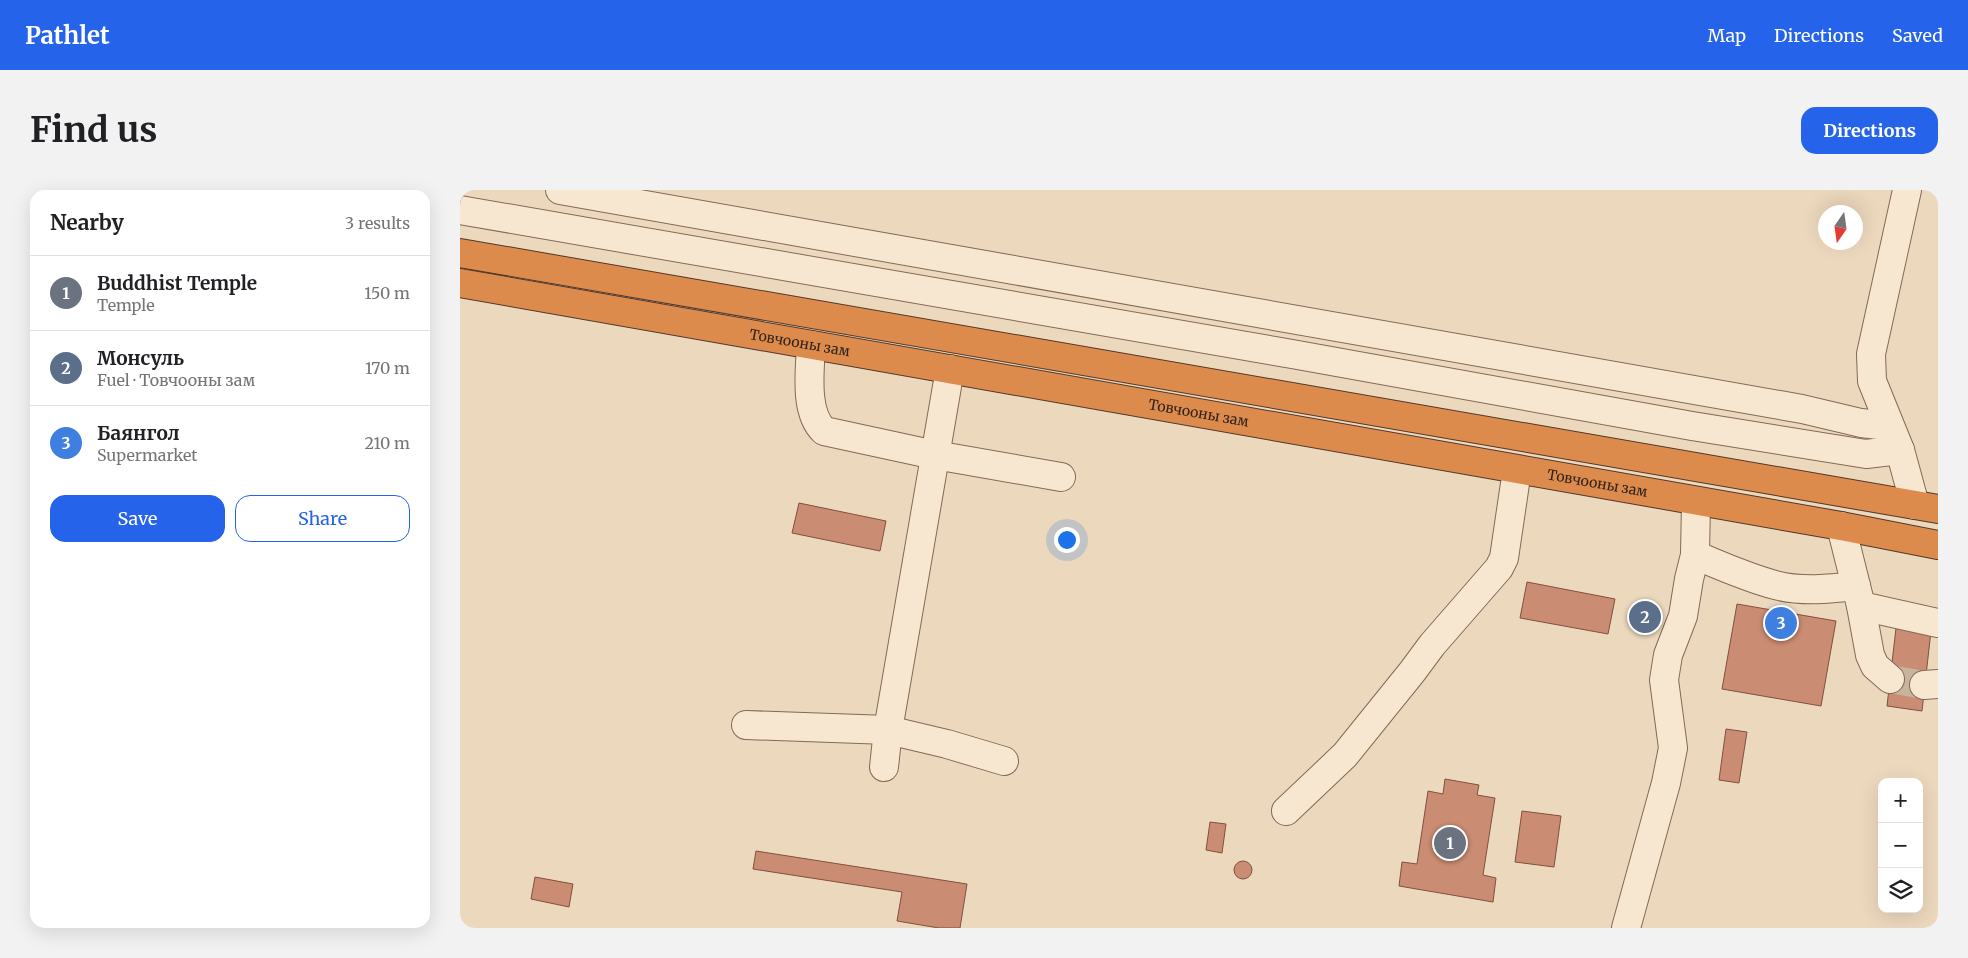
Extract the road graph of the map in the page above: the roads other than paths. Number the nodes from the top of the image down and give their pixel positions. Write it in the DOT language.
graph roads {
  1 [pos="560,190"];
  2 [pos="1907,190"];
  3 [pos="460,210"];
  4 [pos="460,253"];
  5 [pos="460,283"];
  6 [pos="811,345"];
  7 [pos="950,369"];
  8 [pos="1889,426"];
  9 [pos="1900,450"];
  10 [pos="935,455"];
  11 [pos="1517,470"];
  12 [pos="1061,477"];
  13 [pos="1696,502"];
  14 [pos="1926,507"];
  15 [pos="1841,526"];
  16 [pos="1938,546"];
  17 [pos="1695,555"];
  18 [pos="1859,596"];
  19 [pos="1938,623"];
  20 [pos="1890,679"];
  21 [pos="746,724"];
  22 [pos="888,730"];
  23 [pos="1004,761"];
  24 [pos="884,767"];
  25 [pos="1286,811"];
  26 [pos="1626,928"];
  1 -- 8 [label="street"];
  2 -- 8 [label="street"];
  3 -- 9 [label="street"];
  4 -- 14 [label="highway"];
  5 -- 6 [label="highway, Товчооны зам"];
  6 -- 7 [label="highway, Товчооны зам"];
  6 -- 10 [label="street"];
  7 -- 10 [label="street"];
  7 -- 11 [label="highway, Товчооны зам"];
  8 -- 9 [label="street"];
  9 -- 14 [label="street"];
  10 -- 12 [label="street"];
  10 -- 22 [label="street"];
  11 -- 13 [label="highway, Товчооны зам"];
  11 -- 25 [label="street"];
  13 -- 15 [label="highway, Товчооны зам"];
  13 -- 17 [label="street"];
  15 -- 16 [label="highway, Товчооны зам"];
  15 -- 18 [label="street"];
  17 -- 18 [label="street"];
  17 -- 26 [label="street"];
  18 -- 19 [label="street"];
  18 -- 20 [label="street"];
  21 -- 22 [label="street"];
  22 -- 23 [label="street"];
  22 -- 24 [label="street"];
}
